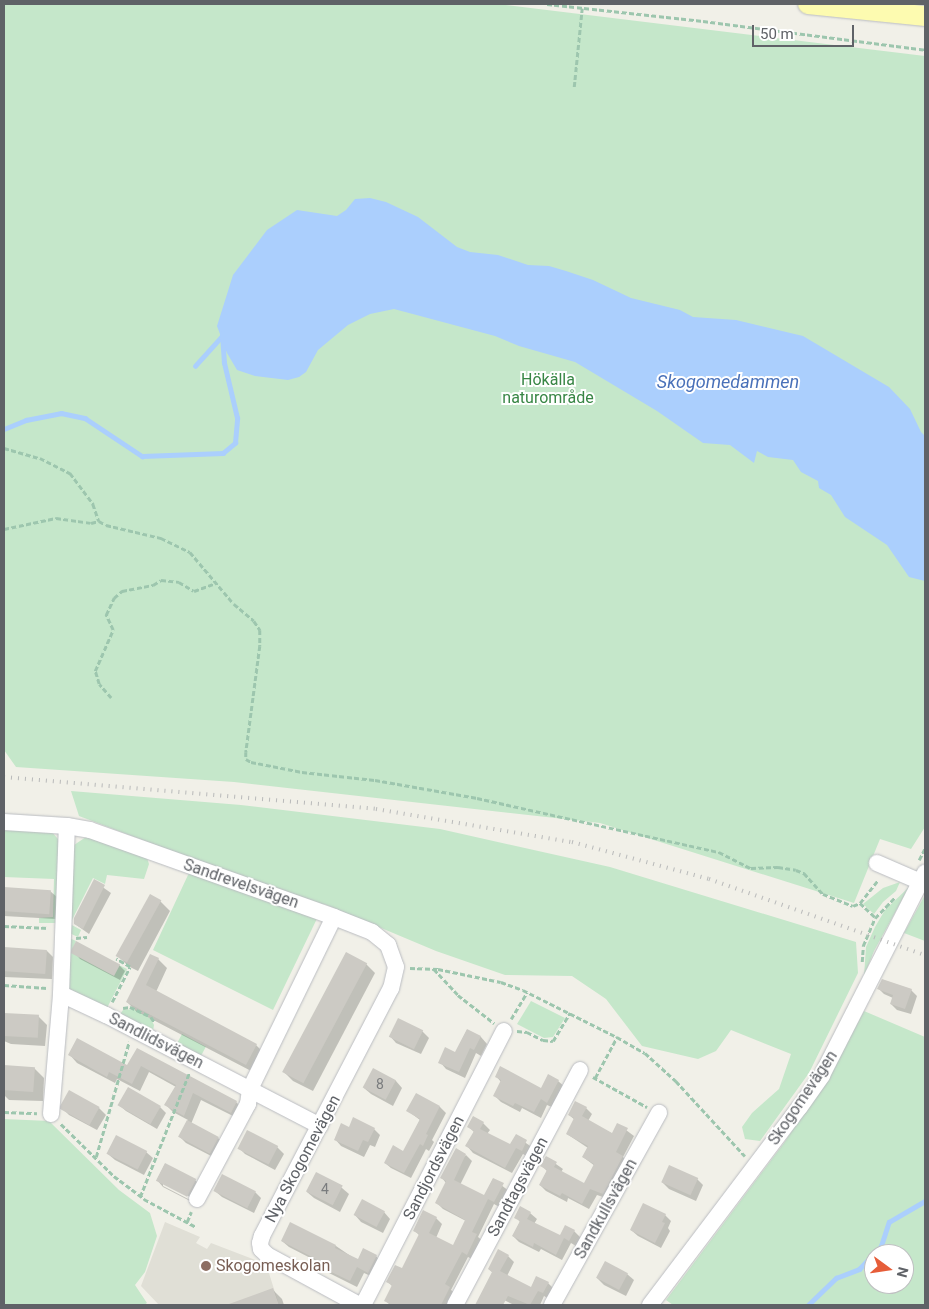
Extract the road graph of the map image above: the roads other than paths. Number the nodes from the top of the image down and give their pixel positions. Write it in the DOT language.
graph roads {
  1 [pos="808,4"];
  2 [pos="925,16"];
  3 [pos="4,822"];
  4 [pos="67,826"];
  5 [pos="880,864"];
  6 [pos="919,877"];
  7 [pos="334,917"];
  8 [pos="396,967"];
  9 [pos="61,991"];
  10 [pos="504,1031"];
  11 [pos="580,1070"];
  12 [pos="250,1089"];
  13 [pos="660,1113"];
  14 [pos="51,1114"];
  15 [pos="320,1126"];
  16 [pos="197,1199"];
  17 [pos="361,1305"];
  18 [pos="455,1305"];
  19 [pos="552,1305"];
  20 [pos="650,1305"];
  1 -- 2 [label="main road"];
  3 -- 4 [label="street, Sandrevelsvägen"];
  4 -- 7 [label="street, Sandrevelsvägen"];
  4 -- 9 [label="street"];
  5 -- 6 [label="street"];
  6 -- 20 [label="street, Skogomevägen"];
  7 -- 8 [label="street, Sandrevelsvägen"];
  7 -- 12 [label="street"];
  8 -- 15 [label="street, Nya Skogomevägen"];
  9 -- 12 [label="street, Sandlidsvägen"];
  9 -- 14 [label="street"];
  10 -- 17 [label="street, Sandjordsvägen"];
  11 -- 18 [label="street, Sandtagsvägen"];
  12 -- 15 [label="street, Sandlidsvägen"];
  12 -- 16 [label="street"];
  13 -- 19 [label="street, Sandkullsvägen"];
  15 -- 17 [label="street, Nya Skogomevägen"];
}
